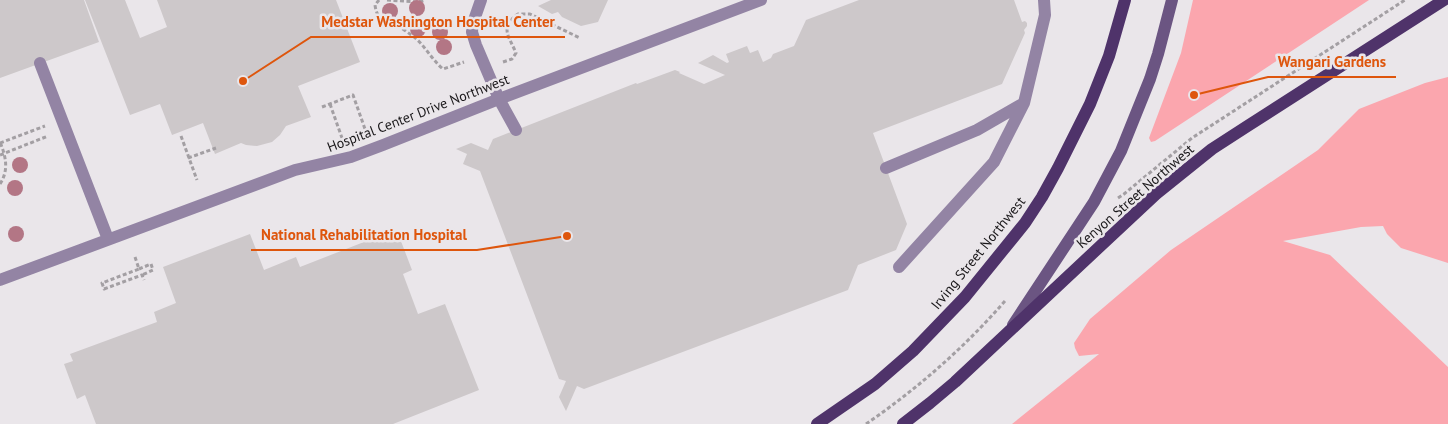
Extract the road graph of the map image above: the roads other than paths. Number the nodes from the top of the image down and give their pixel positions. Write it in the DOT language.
graph roads {
  1 [pos="481,0"];
  2 [pos="761,0"];
  3 [pos="1044,0"];
  4 [pos="1125,0"];
  5 [pos="1172,0"];
  6 [pos="1444,0"];
  7 [pos="40,63"];
  8 [pos="499,99"];
  9 [pos="1024,103"];
  10 [pos="516,130"];
  11 [pos="886,168"];
  12 [pos="108,240"];
  13 [pos="899,267"];
  14 [pos="0,280"];
  15 [pos="1009,331"];
  16 [pos="817,424"];
  17 [pos="903,424"];
  1 -- 8 [label="lane"];
  2 -- 8 [label="lane, Hospital Center Drive Northwest"];
  3 -- 9 [label="lane"];
  4 -- 16 [label="main road, Irving Street Northwest"];
  5 -- 15 [label="main road"];
  6 -- 15 [label="main road, Kenyon Street Northwest"];
  7 -- 12 [label="lane"];
  8 -- 10 [label="lane"];
  8 -- 12 [label="lane, Hospital Center Drive Northwest"];
  9 -- 11 [label="lane"];
  9 -- 13 [label="lane"];
  12 -- 14 [label="lane, Hospital Center Drive Northwest"];
  15 -- 17 [label="main road"];
}
